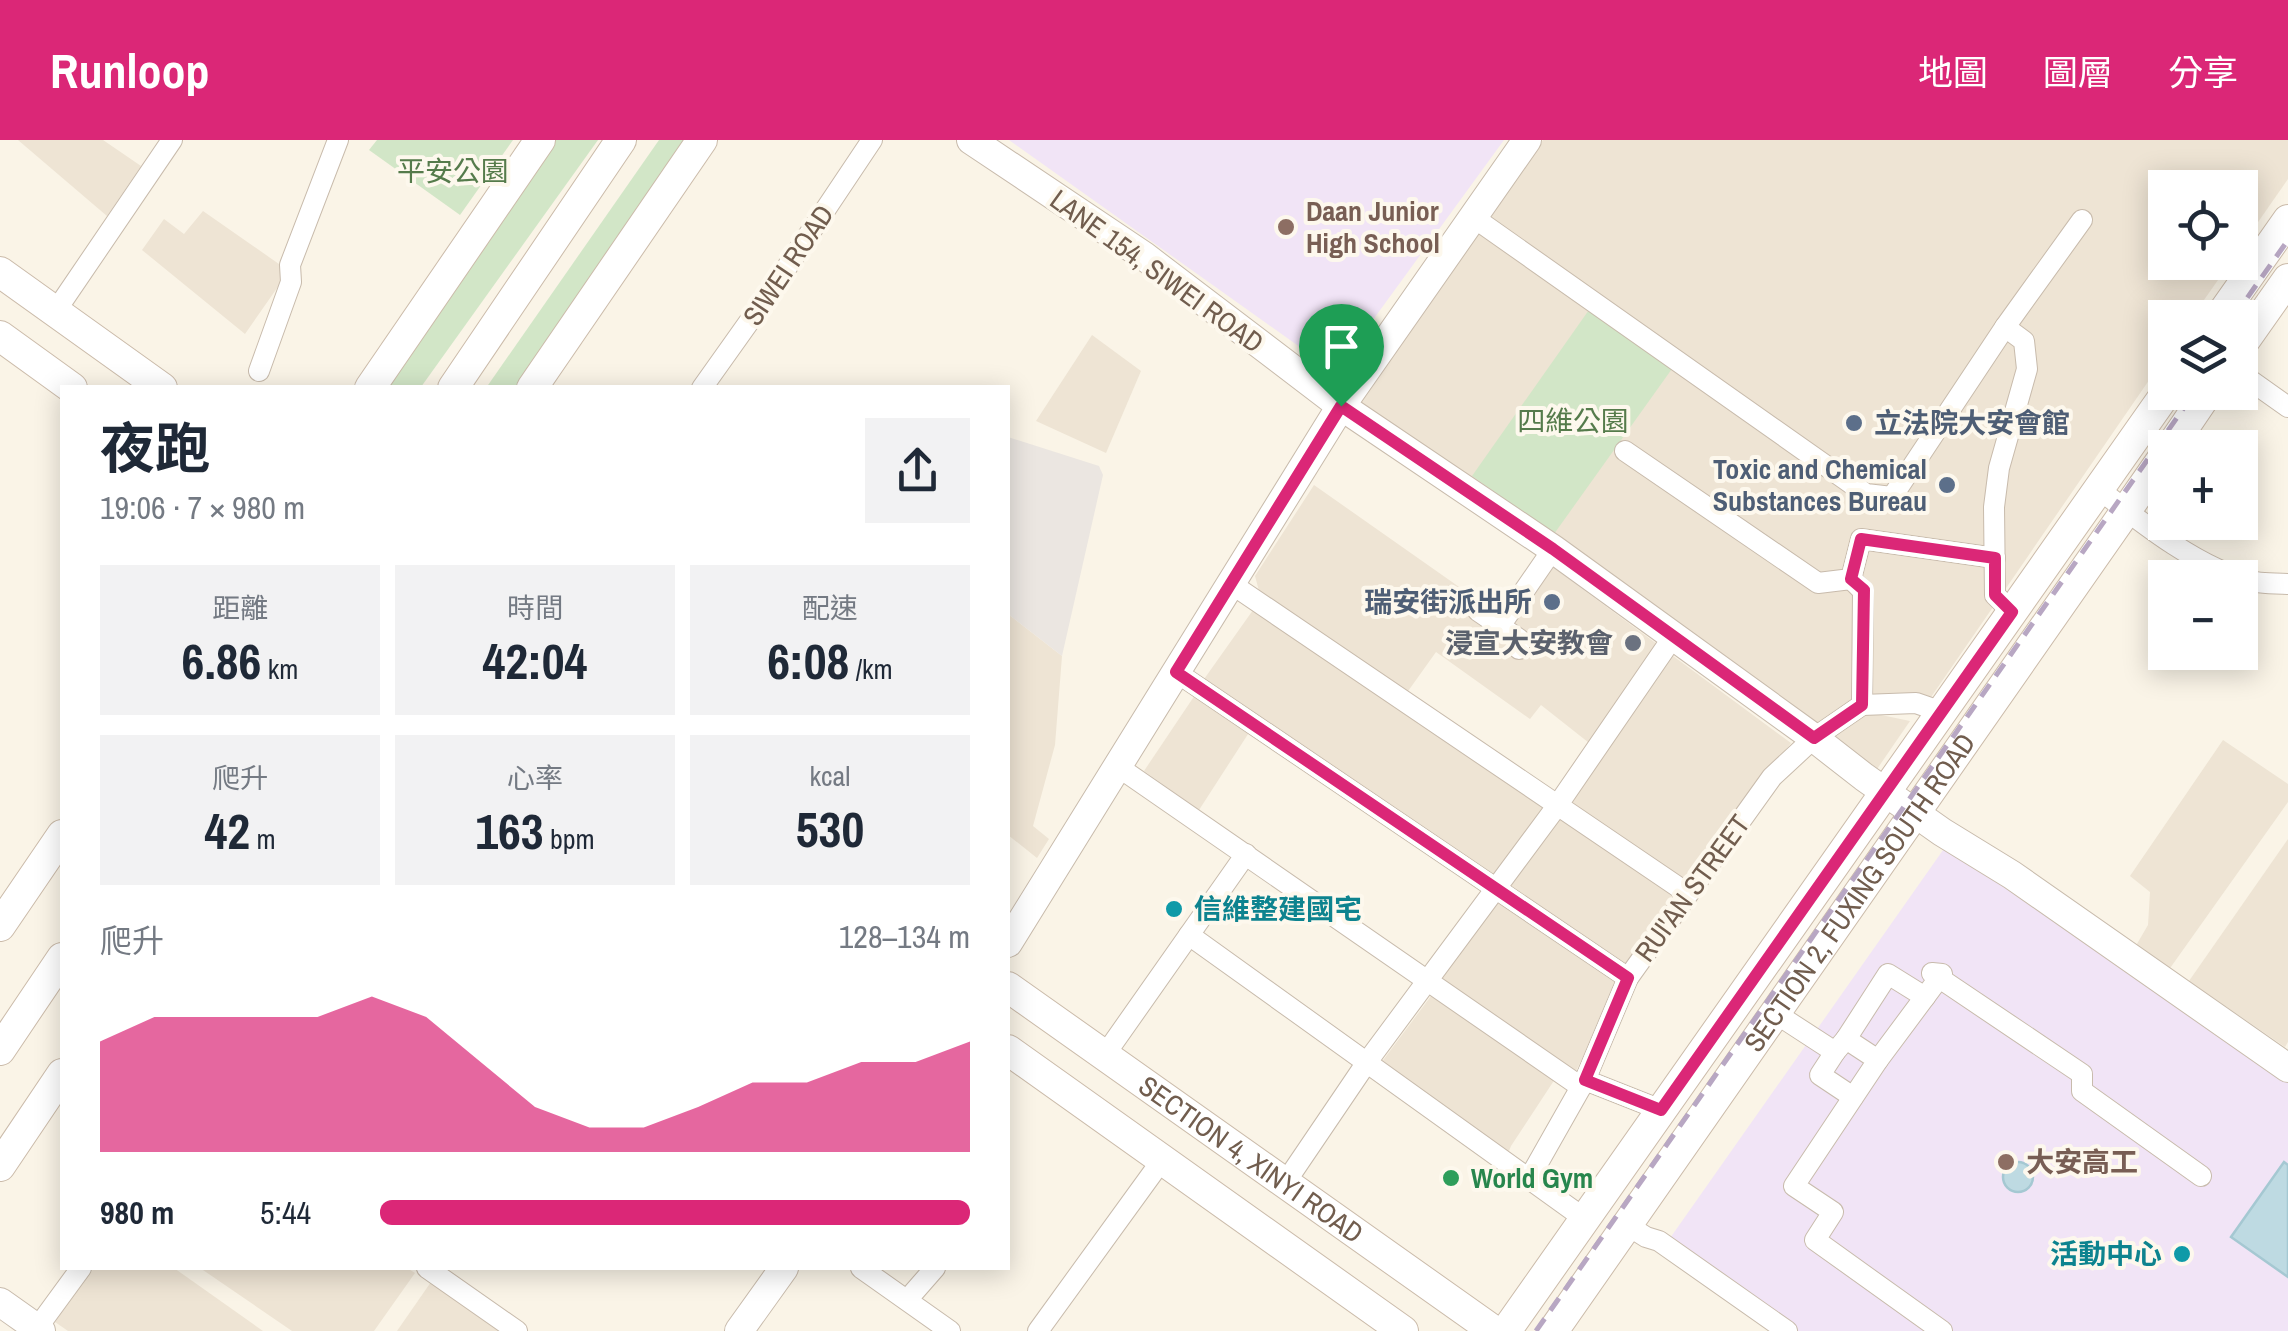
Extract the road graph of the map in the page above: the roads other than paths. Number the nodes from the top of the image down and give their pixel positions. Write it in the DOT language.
graph roads {
  1 [pos="172,140"];
  2 [pos="338,140"];
  3 [pos="540,140"];
  4 [pos="621,140"];
  5 [pos="702,140"];
  6 [pos="872,140"];
  7 [pos="970,140"];
  8 [pos="1527,140"];
  9 [pos="1473,216"];
  10 [pos="2082,220"];
  11 [pos="2288,220"];
  12 [pos="0,272"];
  13 [pos="2288,278"];
  14 [pos="2232,300"];
  15 [pos="55,312"];
  16 [pos="2258,321"];
  17 [pos="2005,327"];
  18 [pos="0,336"];
  19 [pos="260,371"];
  20 [pos="68,385"];
  21 [pos="158,385"];
  22 [pos="372,385"];
  23 [pos="455,385"];
  24 [pos="534,385"];
  25 [pos="704,385"];
  26 [pos="2258,385"];
  27 [pos="1341,406"];
  28 [pos="2288,407"];
  29 [pos="2154,410"];
  30 [pos="1624,451"];
  31 [pos="2148,479"];
  32 [pos="2099,488"];
  33 [pos="2126,510"];
  34 [pos="1553,549"];
  35 [pos="1995,558"];
  36 [pos="1851,579"];
  37 [pos="1230,584"];
  38 [pos="2288,584"];
  39 [pos="1478,611"];
  40 [pos="2012,612"];
  41 [pos="1500,626"];
  42 [pos="1673,637"];
  43 [pos="1519,649"];
  44 [pos="1176,672"];
  45 [pos="1862,705"];
  46 [pos="1942,712"];
  47 [pos="1814,738"];
  48 [pos="1118,766"];
  49 [pos="1885,792"];
  50 [pos="1557,806"];
  51 [pos="1915,812"];
  52 [pos="60,838"];
  53 [pos="1246,854"];
  54 [pos="1494,888"];
  55 [pos="1687,893"];
  56 [pos="0,926"];
  57 [pos="1189,935"];
  58 [pos="1010,940"];
  59 [pos="60,961"];
  60 [pos="1628,978"];
  61 [pos="1427,980"];
  62 [pos="1010,989"];
  63 [pos="1925,997"];
  64 [pos="1776,1013"];
  65 [pos="1840,1045"];
  66 [pos="0,1050"];
  67 [pos="1010,1051"];
  68 [pos="1104,1056"];
  69 [pos="1878,1060"];
  70 [pos="1368,1062"];
  71 [pos="2287,1065"];
  72 [pos="60,1077"];
  73 [pos="1583,1083"];
  74 [pos="1854,1098"];
  75 [pos="1661,1110"];
  76 [pos="1162,1160"];
  77 [pos="0,1166"];
  78 [pos="2201,1176"];
  79 [pos="1530,1177"];
  80 [pos="1285,1183"];
  81 [pos="1585,1218"];
  82 [pos="1628,1225"];
  83 [pos="80,1270"];
  84 [pos="433,1270"];
  85 [pos="783,1270"];
  86 [pos="864,1270"];
  87 [pos="933,1270"];
  88 [pos="907,1300"];
  89 [pos="0,1302"];
  90 [pos="38,1330"];
  91 [pos="517,1331"];
  92 [pos="740,1331"];
  93 [pos="950,1331"];
  94 [pos="1038,1331"];
  95 [pos="1404,1331"];
  96 [pos="1494,1331"];
  97 [pos="1506,1331"];
  98 [pos="1553,1331"];
  99 [pos="1788,1331"];
  100 [pos="1942,1331"];
  1 -- 15 [label="street"];
  2 -- 19 [label="street"];
  3 -- 22 [label="main road"];
  4 -- 23 [label="main road"];
  5 -- 24 [label="main road"];
  6 -- 25 [label="street, SIWEI ROAD"];
  7 -- 27 [label="street, LANE 154, SIWEI ROAD"];
  8 -- 9 [label="street"];
  9 -- 17 [label="street"];
  9 -- 27 [label="street"];
  10 -- 17 [label="street"];
  11 -- 14 [label="main road"];
  12 -- 15 [label="main road"];
  13 -- 16 [label="main road"];
  15 -- 21 [label="main road"];
  17 -- 35 [label="street"];
  18 -- 20 [label="main road"];
  26 -- 28 [label="street"];
  27 -- 34 [label="street, LANE 154, SIWEI ROAD"];
  27 -- 37 [label="street"];
  29 -- 32 [label="main road, SECTION 2, FUXING SOUTH ROAD"];
  30 -- 36 [label="street"];
  31 -- 33 [label="main road, SECTION 2, FUXING SOUTH ROAD"];
  32 -- 33 [label="street"];
  32 -- 40 [label="main road, SECTION 2, FUXING SOUTH ROAD"];
  33 -- 38 [label="street"];
  33 -- 51 [label="main road, SECTION 2, FUXING SOUTH ROAD"];
  34 -- 41 [label="street"];
  34 -- 42 [label="street, LANE 154, SIWEI ROAD"];
  35 -- 36 [label="street"];
  35 -- 40 [label="street"];
  36 -- 45 [label="street"];
  37 -- 44 [label="street"];
  37 -- 50 [label="street"];
  39 -- 41 [label="street"];
  40 -- 46 [label="main road, SECTION 2, FUXING SOUTH ROAD"];
  41 -- 43 [label="street"];
  42 -- 47 [label="street, LANE 154, SIWEI ROAD"];
  42 -- 50 [label="street"];
  44 -- 48 [label="street"];
  44 -- 54 [label="street"];
  45 -- 46 [label="street"];
  45 -- 47 [label="street, RUI'AN STREET"];
  46 -- 49 [label="main road, SECTION 2, FUXING SOUTH ROAD"];
  47 -- 49 [label="street, LANE 154, SIWEI ROAD"];
  47 -- 55 [label="street, RUI'AN STREET"];
  48 -- 53 [label="street"];
  48 -- 58 [label="street"];
  49 -- 51 [label="street, LANE 154, SIWEI ROAD"];
  49 -- 75 [label="main road, SECTION 2, FUXING SOUTH ROAD"];
  50 -- 54 [label="street"];
  50 -- 55 [label="street"];
  51 -- 64 [label="main road, SECTION 2, FUXING SOUTH ROAD"];
  51 -- 71 [label="street, LANE 154, SIWEI ROAD"];
  52 -- 56 [label="main road"];
  53 -- 57 [label="street"];
  53 -- 61 [label="street"];
  54 -- 60 [label="street"];
  54 -- 61 [label="street"];
  55 -- 60 [label="street, RUI'AN STREET"];
  57 -- 68 [label="street"];
  57 -- 70 [label="street"];
  59 -- 66 [label="main road"];
  60 -- 73 [label="street, RUI'AN STREET"];
  61 -- 70 [label="street"];
  61 -- 73 [label="street"];
  62 -- 68 [label="main road, SECTION 4, XINYI ROAD"];
  63 -- 65 [label="street"];
  63 -- 69 [label="street"];
  63 -- 78 [label="street"];
  64 -- 65 [label="street"];
  64 -- 82 [label="main road, SECTION 2, FUXING SOUTH ROAD"];
  65 -- 69 [label="street"];
  65 -- 74 [label="street"];
  67 -- 76 [label="main road, SECTION 4, XINYI ROAD"];
  68 -- 80 [label="main road, SECTION 4, XINYI ROAD"];
  69 -- 74 [label="street"];
  70 -- 79 [label="street"];
  70 -- 80 [label="street"];
  72 -- 77 [label="main road"];
  73 -- 75 [label="street"];
  73 -- 79 [label="street, RUI'AN STREET"];
  74 -- 100 [label="street"];
  75 -- 81 [label="main road, SECTION 2, FUXING SOUTH ROAD"];
  76 -- 94 [label="street"];
  76 -- 95 [label="main road, SECTION 4, XINYI ROAD"];
  79 -- 81 [label="street"];
  80 -- 96 [label="main road, SECTION 4, XINYI ROAD"];
  81 -- 97 [label="main road, SECTION 2, FUXING SOUTH ROAD"];
  82 -- 98 [label="main road, SECTION 2, FUXING SOUTH ROAD"];
  82 -- 99 [label="street"];
  83 -- 90 [label="street"];
  84 -- 91 [label="street"];
  85 -- 92 [label="street"];
  86 -- 88 [label="street"];
  87 -- 88 [label="street"];
  88 -- 93 [label="street"];
  89 -- 90 [label="street"];
}
